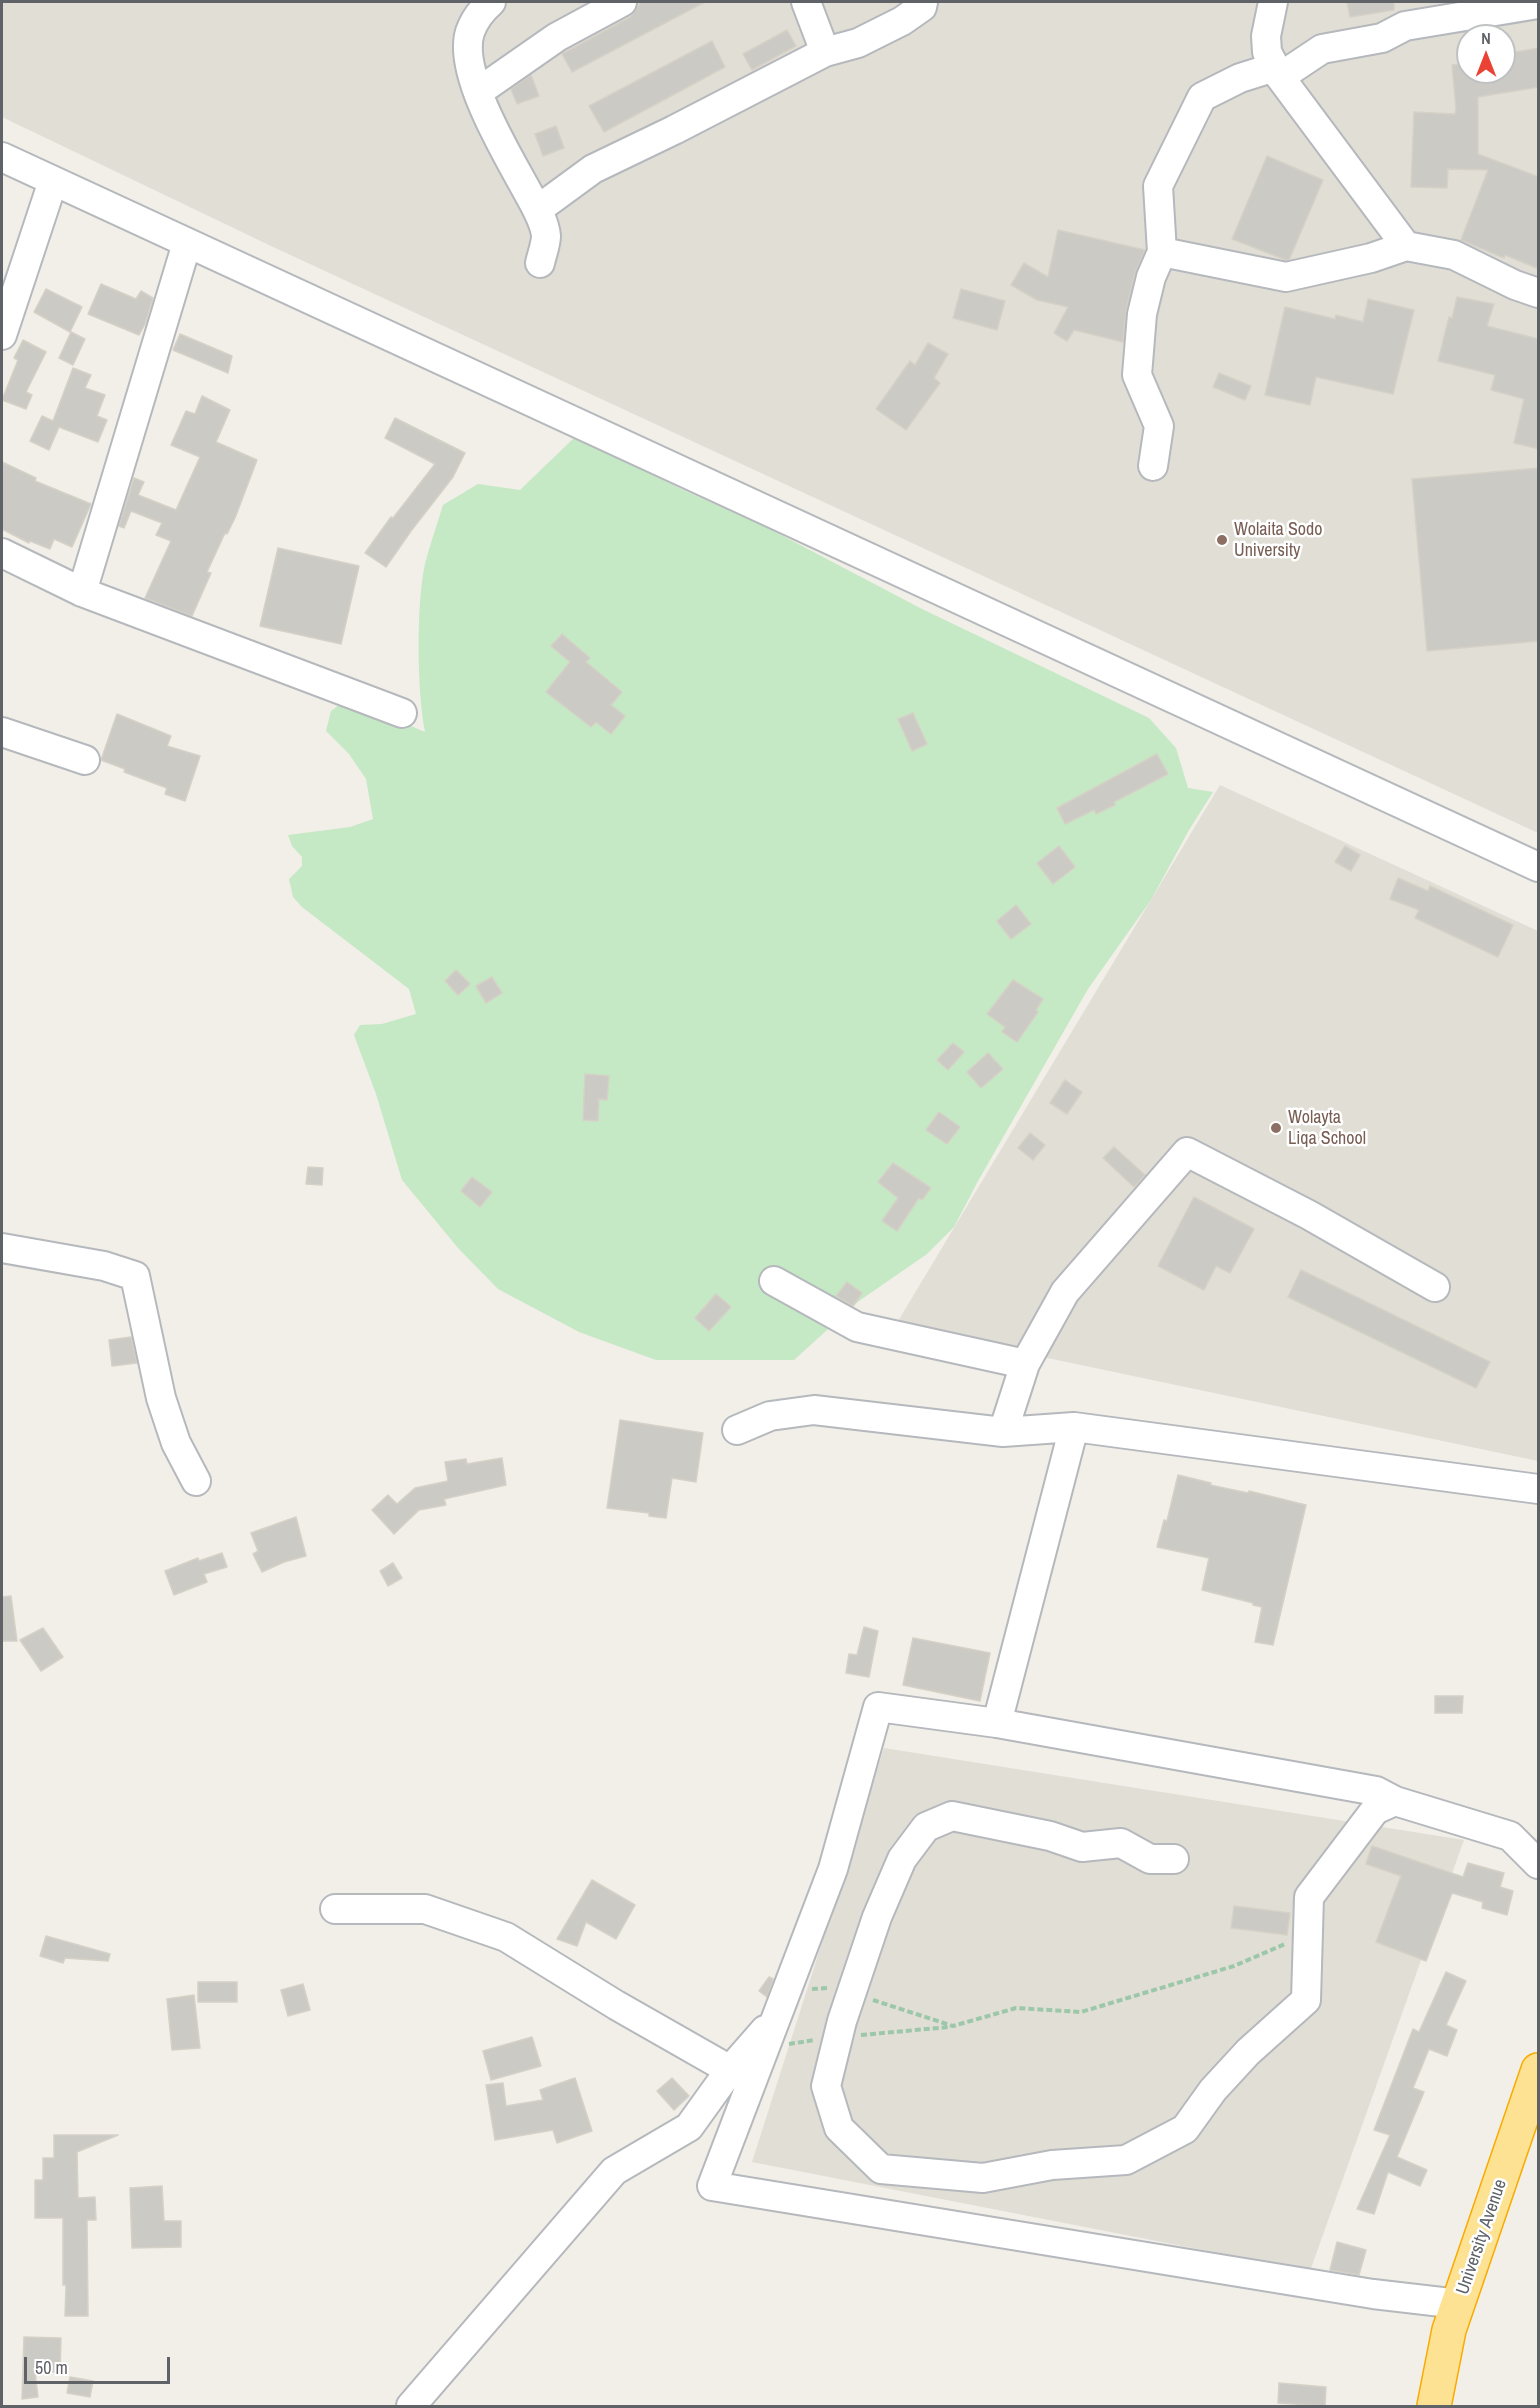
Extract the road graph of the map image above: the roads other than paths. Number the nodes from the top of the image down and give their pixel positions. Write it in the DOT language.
graph roads {
  1 [pos="491,2"];
  2 [pos="622,2"];
  3 [pos="806,2"];
  4 [pos="923,2"];
  5 [pos="1273,2"];
  6 [pos="1539,4"];
  7 [pos="825,52"];
  8 [pos="1277,72"];
  9 [pos="478,92"];
  10 [pos="2,157"];
  11 [pos="54,181"];
  12 [pos="537,210"];
  13 [pos="187,243"];
  14 [pos="1406,246"];
  15 [pos="1162,252"];
  16 [pos="540,263"];
  17 [pos="1539,293"];
  18 [pos="2,335"];
  19 [pos="1153,466"];
  20 [pos="2,553"];
  21 [pos="82,592"];
  22 [pos="402,712"];
  23 [pos="2,732"];
  24 [pos="85,760"];
  25 [pos="1539,867"];
  26 [pos="2,1248"];
  27 [pos="774,1281"];
  28 [pos="1435,1287"];
  29 [pos="1024,1364"];
  30 [pos="1074,1427"];
  31 [pos="737,1430"];
  32 [pos="1003,1432"];
  33 [pos="196,1480"];
  34 [pos="1539,1489"];
  35 [pos="998,1724"];
  36 [pos="1395,1800"];
  37 [pos="1174,1859"];
  38 [pos="1539,1864"];
  39 [pos="335,1909"];
  40 [pos="776,2017"];
  41 [pos="730,2070"];
  42 [pos="1539,2070"];
  43 [pos="1459,2304"];
  44 [pos="411,2406"];
  45 [pos="1434,2406"];
  1 -- 9 [label="street"];
  2 -- 9 [label="street"];
  3 -- 7 [label="street"];
  4 -- 7 [label="street"];
  5 -- 8 [label="street"];
  6 -- 8 [label="street"];
  7 -- 12 [label="street"];
  8 -- 14 [label="street"];
  8 -- 15 [label="street"];
  9 -- 12 [label="street"];
  10 -- 11 [label="street"];
  11 -- 13 [label="street"];
  11 -- 18 [label="street"];
  12 -- 16 [label="street"];
  13 -- 21 [label="street"];
  13 -- 25 [label="street"];
  14 -- 15 [label="street"];
  14 -- 17 [label="street"];
  15 -- 19 [label="street"];
  20 -- 21 [label="street"];
  21 -- 22 [label="street"];
  23 -- 24 [label="street"];
  26 -- 33 [label="street"];
  27 -- 29 [label="street"];
  28 -- 29 [label="street"];
  29 -- 32 [label="street"];
  30 -- 32 [label="street"];
  30 -- 34 [label="street"];
  30 -- 35 [label="street"];
  31 -- 32 [label="street"];
  35 -- 36 [label="street"];
  35 -- 40 [label="street"];
  36 -- 37 [label="street"];
  36 -- 38 [label="street"];
  39 -- 41 [label="street"];
  40 -- 41 [label="street"];
  40 -- 43 [label="street"];
  41 -- 44 [label="street"];
  42 -- 43 [label="highway, University Avenue"];
  43 -- 45 [label="highway, University Avenue"];
}
